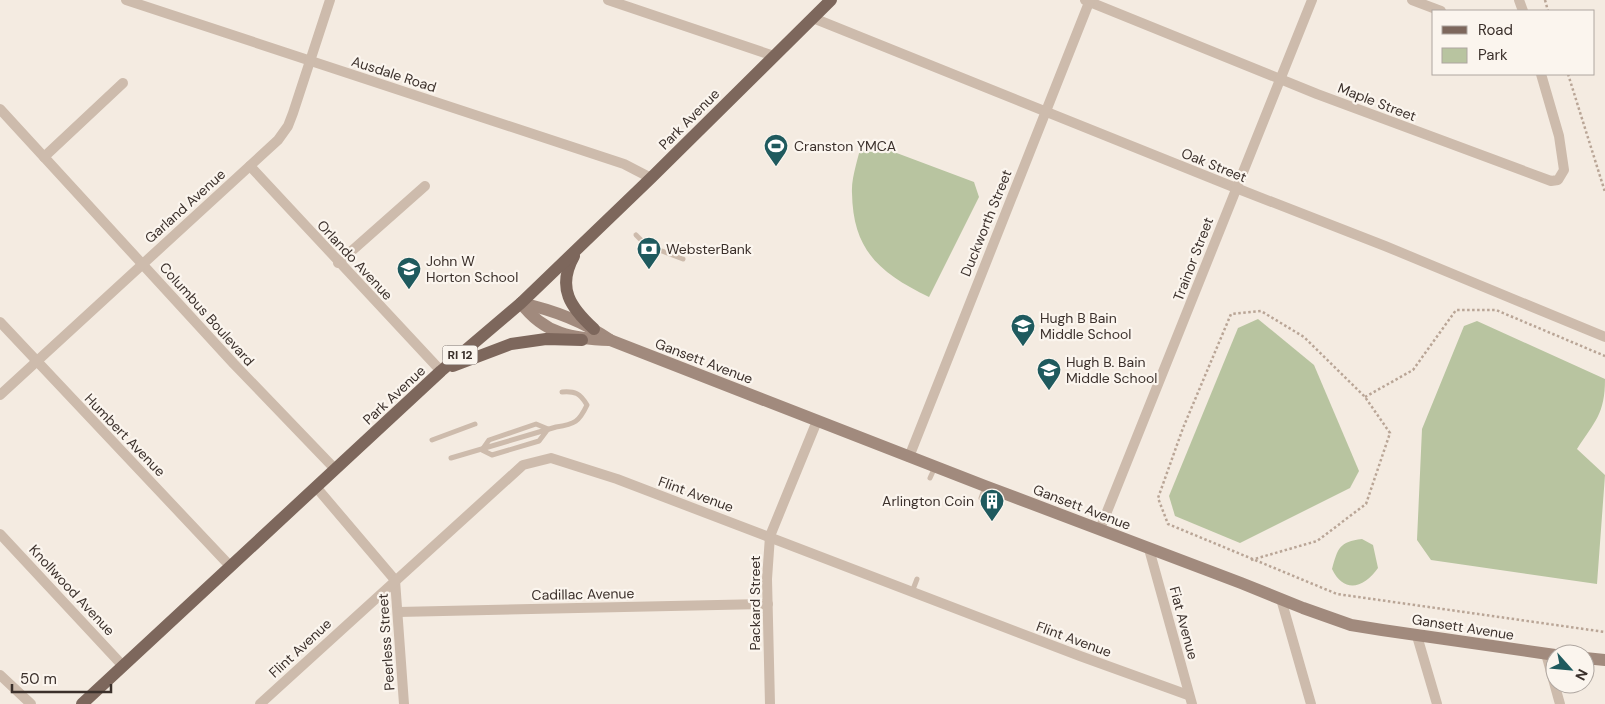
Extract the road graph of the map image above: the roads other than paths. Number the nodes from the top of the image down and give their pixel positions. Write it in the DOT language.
graph roads {
  1 [pos="126,0"];
  2 [pos="330,0"];
  3 [pos="608,0"];
  4 [pos="830,0"];
  5 [pos="1312,0"];
  6 [pos="1412,0"];
  7 [pos="1089,1"];
  8 [pos="1438,10"];
  9 [pos="813,18"];
  10 [pos="774,56"];
  11 [pos="309,61"];
  12 [pos="1541,75"];
  13 [pos="1281,78"];
  14 [pos="123,83"];
  15 [pos="0,109"];
  16 [pos="1045,112"];
  17 [pos="44,157"];
  18 [pos="250,166"];
  19 [pos="651,178"];
  20 [pos="425,186"];
  21 [pos="1236,188"];
  22 [pos="636,235"];
  23 [pos="646,245"];
  24 [pos="579,248"];
  25 [pos="662,251"];
  26 [pos="683,259"];
  27 [pos="142,263"];
  28 [pos="338,263"];
  29 [pos="521,303"];
  30 [pos="0,322"];
  31 [pos="594,329"];
  32 [pos="1605,337"];
  33 [pos="582,340"];
  34 [pos="610,340"];
  35 [pos="36,361"];
  36 [pos="441,371"];
  37 [pos="562,392"];
  38 [pos="0,394"];
  39 [pos="817,421"];
  40 [pos="475,424"];
  41 [pos="548,429"];
  42 [pos="432,440"];
  43 [pos="482,450"];
  44 [pos="909,457"];
  45 [pos="451,458"];
  46 [pos="336,469"];
  47 [pos="316,487"];
  48 [pos="1100,529"];
  49 [pos="0,534"];
  50 [pos="770,536"];
  51 [pos="1150,549"];
  52 [pos="230,566"];
  53 [pos="917,579"];
  54 [pos="395,580"];
  55 [pos="912,592"];
  56 [pos="1281,598"];
  57 [pos="768,604"];
  58 [pos="398,612"];
  59 [pos="1417,636"];
  60 [pos="1545,653"];
  61 [pos="123,666"];
  62 [pos="0,675"];
  63 [pos="1190,699"];
  64 [pos="31,704"];
  65 [pos="82,704"];
  66 [pos="260,704"];
  67 [pos="404,704"];
  68 [pos="770,704"];
  69 [pos="1311,704"];
  70 [pos="1437,704"];
  1 -- 11 [label="street, Ausdale Road"];
  2 -- 11 [label="street, Garland Avenue"];
  3 -- 10 [label="street"];
  4 -- 9 [label="main road, Park Avenue / RI 12"];
  5 -- 13 [label="street, Trainor Street"];
  6 -- 8 [label="street"];
  7 -- 13 [label="street, Maple Street"];
  7 -- 16 [label="street, Duckworth Street"];
  9 -- 10 [label="main road, Park Avenue / RI 12"];
  9 -- 16 [label="street, Oak Street"];
  10 -- 19 [label="main road, Park Avenue / RI 12"];
  11 -- 18 [label="street, Garland Avenue"];
  11 -- 19 [label="street, Ausdale Road"];
  12 -- 13 [label="street, Maple Street"];
  13 -- 21 [label="street, Trainor Street"];
  14 -- 17 [label="street"];
  15 -- 17 [label="street, Columbus Boulevard"];
  16 -- 21 [label="street, Oak Street"];
  16 -- 44 [label="street, Duckworth Street"];
  17 -- 27 [label="street, Columbus Boulevard"];
  18 -- 27 [label="street, Garland Avenue"];
  18 -- 28 [label="street, Orlando Avenue"];
  19 -- 24 [label="main road, Park Avenue / RI 12"];
  20 -- 28 [label="street"];
  21 -- 32 [label="street, Oak Street"];
  21 -- 48 [label="street, Trainor Street"];
  22 -- 23 [label="lane"];
  24 -- 29 [label="main road, Park Avenue / RI 12"];
  24 -- 31 [label="main road"];
  25 -- 26 [label="lane"];
  27 -- 35 [label="street, Garland Avenue"];
  27 -- 46 [label="street, Columbus Boulevard"];
  28 -- 36 [label="street, Orlando Avenue"];
  29 -- 31 [label="main road, Gansett Avenue"];
  29 -- 33 [label="main road, Gansett Avenue"];
  29 -- 36 [label="main road, Park Avenue / RI 12"];
  30 -- 35 [label="street, Humbert Avenue"];
  31 -- 34 [label="main road, Gansett Avenue"];
  33 -- 34 [label="main road, Gansett Avenue"];
  33 -- 36 [label="main road"];
  34 -- 39 [label="main road, Gansett Avenue"];
  35 -- 38 [label="street, Garland Avenue"];
  35 -- 52 [label="street, Humbert Avenue"];
  36 -- 46 [label="main road, Park Avenue / RI 12"];
  37 -- 41 [label="lane"];
  39 -- 44 [label="main road, Gansett Avenue"];
  39 -- 50 [label="street, Packard Street"];
  40 -- 42 [label="lane"];
  41 -- 43 [label="lane"];
  41 -- 43 [label="lane"];
  43 -- 45 [label="lane"];
  44 -- 48 [label="main road, Gansett Avenue"];
  46 -- 47 [label="main road, Park Avenue / RI 12"];
  47 -- 52 [label="main road, Park Avenue / RI 12"];
  47 -- 54 [label="street, Peerless Street"];
  48 -- 51 [label="main road, Gansett Avenue"];
  49 -- 61 [label="street, Knollwood Avenue"];
  50 -- 54 [label="street, Flint Avenue"];
  50 -- 55 [label="street, Flint Avenue"];
  50 -- 57 [label="street, Packard Street"];
  51 -- 56 [label="main road, Gansett Avenue"];
  51 -- 63 [label="street, Fiat Avenue"];
  52 -- 61 [label="main road, Park Avenue / RI 12"];
  53 -- 55 [label="lane"];
  54 -- 58 [label="street, Peerless Street"];
  54 -- 66 [label="street, Flint Avenue"];
  55 -- 63 [label="street, Flint Avenue"];
  56 -- 59 [label="main road, Gansett Avenue"];
  56 -- 69 [label="street"];
  57 -- 58 [label="street, Cadillac Avenue"];
  57 -- 68 [label="street, Packard Street"];
  58 -- 67 [label="street, Peerless Street"];
  59 -- 60 [label="main road, Gansett Avenue"];
  59 -- 70 [label="street"];
  61 -- 65 [label="main road, Park Avenue / RI 12"];
  62 -- 64 [label="street"];
}
